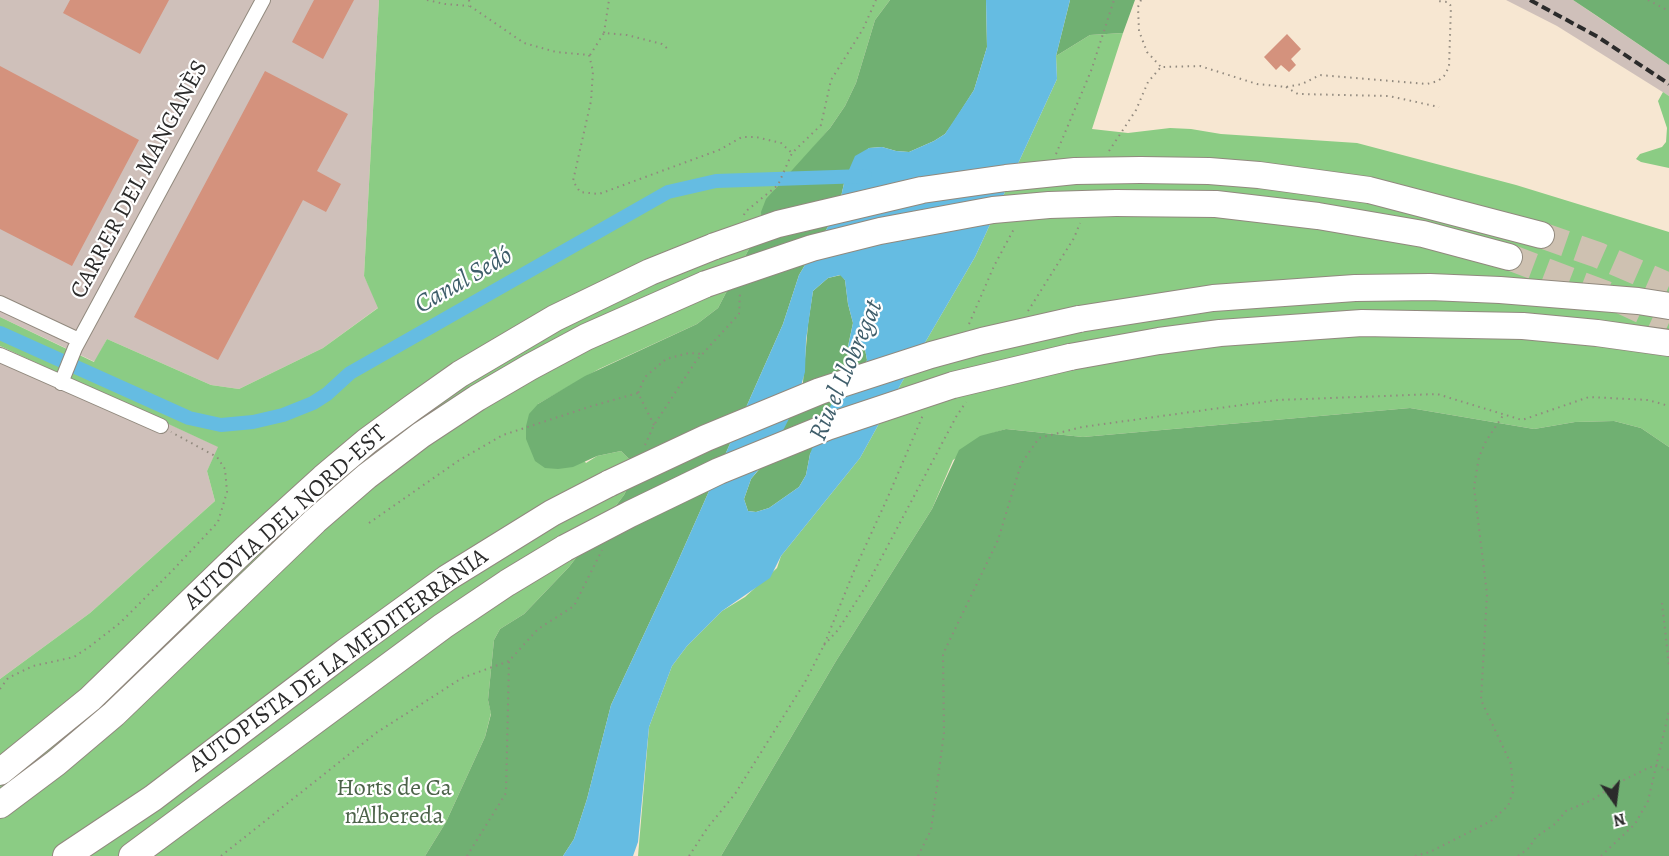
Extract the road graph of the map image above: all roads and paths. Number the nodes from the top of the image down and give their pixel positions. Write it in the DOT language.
graph roads {
  1 [pos="262,0"];
  2 [pos="427,0"];
  3 [pos="469,0"];
  4 [pos="609,0"];
  5 [pos="876,0"];
  6 [pos="1114,0"];
  7 [pos="1141,0"];
  8 [pos="1648,0"];
  9 [pos="1437,1"];
  10 [pos="470,6"];
  11 [pos="1669,11"];
  12 [pos="604,33"];
  13 [pos="668,49"];
  14 [pos="589,56"];
  15 [pos="1286,87"];
  16 [pos="1440,107"];
  17 [pos="1055,155"];
  18 [pos="1014,230"];
  19 [pos="1541,235"];
  20 [pos="1509,257"];
  21 [pos="0,303"];
  22 [pos="1669,306"];
  23 [pos="968,325"];
  24 [pos="1669,343"];
  25 [pos="77,344"];
  26 [pos="702,354"];
  27 [pos="0,355"];
  28 [pos="63,378"];
  29 [pos="638,393"];
  30 [pos="1669,406"];
  31 [pos="1504,414"];
  32 [pos="923,415"];
  33 [pos="654,425"];
  34 [pos="161,426"];
  35 [pos="369,523"];
  36 [pos="1662,603"];
  37 [pos="509,661"];
  38 [pos="1669,665"];
  39 [pos="0,688"];
  40 [pos="1669,711"];
  41 [pos="1656,765"];
  42 [pos="1669,771"];
  43 [pos="0,772"];
  44 [pos="506,793"];
  45 [pos="0,805"];
  46 [pos="66,856"];
  47 [pos="132,856"];
  48 [pos="221,856"];
  49 [pos="467,856"];
  50 [pos="689,856"];
  51 [pos="918,856"];
  52 [pos="1415,856"];
  53 [pos="1518,856"];
  54 [pos="1601,856"];
  1 -- 25 [label="street, CARRER DEL MANGANÈS"];
  2 -- 10 [label="path"];
  3 -- 10 [label="path"];
  4 -- 12 [label="path"];
  5 -- 14 [label="path"];
  6 -- 17 [label="path"];
  7 -- 15 [label="path"];
  8 -- 11 [label="path"];
  9 -- 15 [label="path"];
  10 -- 14 [label="path"];
  12 -- 13 [label="path"];
  12 -- 14 [label="path"];
  15 -- 16 [label="path"];
  18 -- 23 [label="path"];
  19 -- 43 [label="highway, AUTOVIA DEL NORD-EST, bridge"];
  20 -- 45 [label="highway, AUTOVIA DEL NORD-EST, bridge"];
  21 -- 25 [label="street"];
  22 -- 46 [label="highway, AUTOPISTA DE LA MEDITERRÀNIA, bridge"];
  24 -- 47 [label="highway, AUTOPISTA DE LA MEDITERRÀNIA, bridge"];
  25 -- 28 [label="street, CARRER DEL MANGANÈS"];
  26 -- 29 [label="path"];
  27 -- 28 [label="street"];
  28 -- 34 [label="street"];
  29 -- 33 [label="path"];
  29 -- 35 [label="path"];
  30 -- 31 [label="path"];
  31 -- 51 [label="path"];
  31 -- 52 [label="path"];
  32 -- 50 [label="path"];
  34 -- 39 [label="path"];
  36 -- 38 [label="path"];
  37 -- 48 [label="path"];
  40 -- 41 [label="path"];
  41 -- 42 [label="path"];
  41 -- 53 [label="path"];
  41 -- 54 [label="path"];
  44 -- 49 [label="path"];
}
